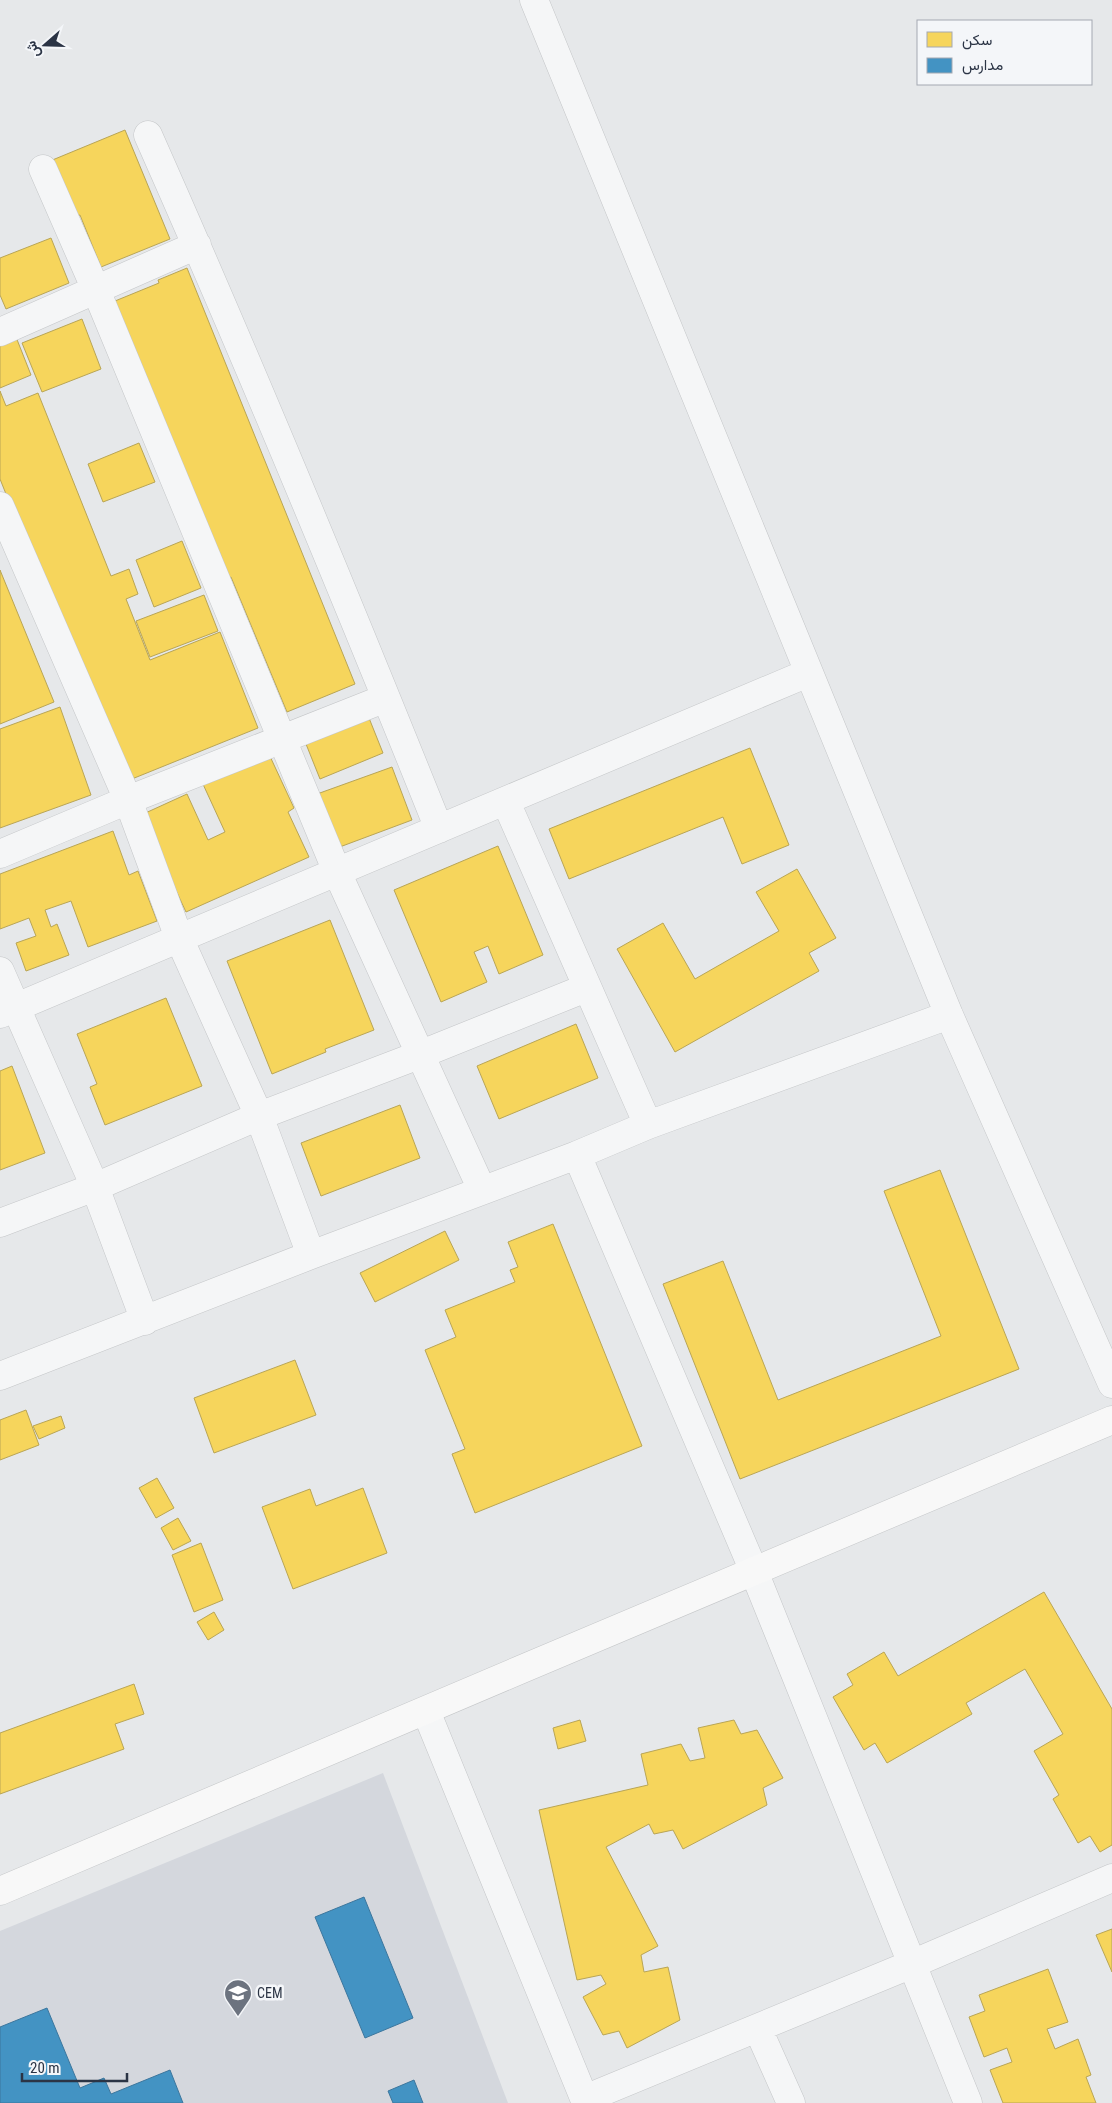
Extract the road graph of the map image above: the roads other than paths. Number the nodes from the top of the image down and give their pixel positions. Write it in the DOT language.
graph roads {
  1 [pos="534,0"];
  2 [pos="148,135"];
  3 [pos="43,169"];
  4 [pos="197,245"];
  5 [pos="96,290"];
  6 [pos="0,332"];
  7 [pos="0,506"];
  8 [pos="808,673"];
  9 [pos="386,698"];
  10 [pos="281,740"];
  11 [pos="128,800"];
  12 [pos="506,802"];
  13 [pos="439,829"];
  14 [pos="0,854"];
  15 [pos="337,872"];
  16 [pos="179,938"];
  17 [pos="0,971"];
  18 [pos="586,988"];
  19 [pos="7,1011"];
  20 [pos="949,1015"];
  21 [pos="419,1055"];
  22 [pos="259,1116"];
  23 [pos="648,1125"];
  24 [pos="577,1155"];
  25 [pos="95,1187"];
  26 [pos="482,1190"];
  27 [pos="0,1223"];
  28 [pos="311,1255"];
  29 [pos="145,1321"];
  30 [pos="0,1376"];
  31 [pos="1112,1384"];
  32 [pos="1112,1420"];
  33 [pos="753,1569"];
  34 [pos="426,1711"];
  35 [pos="1112,1878"];
  36 [pos="0,1891"];
  37 [pos="912,1964"];
  38 [pos="758,2029"];
  39 [pos="585,2101"];
  40 [pos="791,2103"];
  41 [pos="968,2103"];
  1 -- 8 [label="street"];
  2 -- 4 [label="street"];
  3 -- 5 [label="street"];
  4 -- 5 [label="street"];
  4 -- 9 [label="street"];
  5 -- 6 [label="street"];
  5 -- 10 [label="street"];
  7 -- 11 [label="street"];
  8 -- 12 [label="street"];
  8 -- 20 [label="street"];
  9 -- 10 [label="street"];
  9 -- 13 [label="street"];
  10 -- 11 [label="street"];
  10 -- 15 [label="street"];
  11 -- 14 [label="street"];
  11 -- 16 [label="street"];
  12 -- 13 [label="street"];
  12 -- 18 [label="street"];
  13 -- 15 [label="street"];
  15 -- 16 [label="street"];
  15 -- 21 [label="street"];
  16 -- 19 [label="street"];
  16 -- 22 [label="street"];
  17 -- 19 [label="street"];
  18 -- 21 [label="street"];
  18 -- 23 [label="street"];
  19 -- 25 [label="street"];
  20 -- 23 [label="street"];
  20 -- 31 [label="street"];
  21 -- 22 [label="street"];
  21 -- 26 [label="street"];
  22 -- 25 [label="street"];
  22 -- 28 [label="street"];
  23 -- 24 [label="street"];
  24 -- 26 [label="street"];
  24 -- 33 [label="street"];
  25 -- 27 [label="street"];
  25 -- 29 [label="street"];
  26 -- 28 [label="street"];
  28 -- 29 [label="street"];
  29 -- 30 [label="street"];
  32 -- 33 [label="main road"];
  33 -- 34 [label="main road"];
  33 -- 37 [label="street"];
  34 -- 36 [label="main road"];
  34 -- 39 [label="street"];
  35 -- 37 [label="street"];
  37 -- 38 [label="street"];
  37 -- 41 [label="street"];
  38 -- 39 [label="street"];
  38 -- 40 [label="street"];
}
